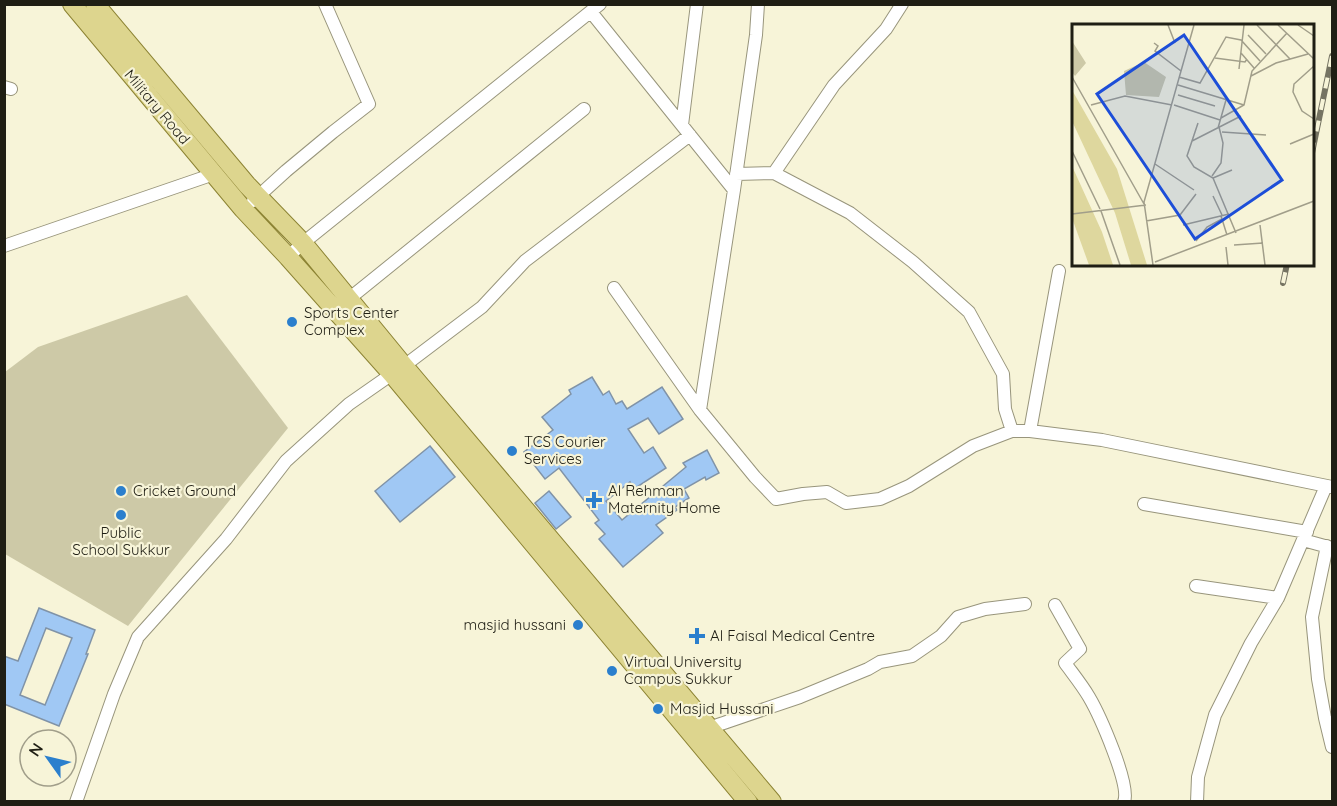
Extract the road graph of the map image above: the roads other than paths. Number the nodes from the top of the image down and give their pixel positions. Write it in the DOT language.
graph roads {
  1 [pos="72,4"];
  2 [pos="95,4"];
  3 [pos="325,4"];
  4 [pos="697,4"];
  5 [pos="758,4"];
  6 [pos="902,4"];
  7 [pos="596,8"];
  8 [pos="584,109"];
  9 [pos="686,130"];
  10 [pos="774,173"];
  11 [pos="214,174"];
  12 [pos="736,174"];
  13 [pos="734,190"];
  14 [pos="259,198"];
  15 [pos="243,209"];
  16 [pos="303,243"];
  17 [pos="4,246"];
  18 [pos="288,257"];
  19 [pos="1059,271"];
  20 [pos="614,288"];
  21 [pos="350,298"];
  22 [pos="398,370"];
  23 [pos="700,410"];
  24 [pos="1030,430"];
  25 [pos="1012,431"];
  26 [pos="1329,487"];
  27 [pos="1144,504"];
  28 [pos="1305,536"];
  29 [pos="1330,547"];
  30 [pos="1196,586"];
  31 [pos="1278,598"];
  32 [pos="1025,604"];
  33 [pos="1055,605"];
  34 [pos="710,728"];
  35 [pos="691,735"];
  36 [pos="1332,747"];
  37 [pos="76,801"];
  38 [pos="748,801"];
  39 [pos="772,801"];
  40 [pos="1124,801"];
  41 [pos="1197,801"];
  1 -- 11 [label="main road, Military Road"];
  2 -- 14 [label="main road, Military Road"];
  3 -- 14 [label="street"];
  4 -- 9 [label="street"];
  5 -- 12 [label="street"];
  6 -- 10 [label="street"];
  7 -- 9 [label="street"];
  7 -- 16 [label="street"];
  8 -- 21 [label="street"];
  9 -- 13 [label="street"];
  9 -- 22 [label="street"];
  10 -- 12 [label="street"];
  10 -- 25 [label="street"];
  11 -- 15 [label="main road, Military Road"];
  11 -- 17 [label="street"];
  12 -- 13 [label="street"];
  13 -- 23 [label="street"];
  14 -- 15 [label="street"];
  14 -- 16 [label="main road, Military Road"];
  15 -- 18 [label="main road, Military Road"];
  16 -- 18 [label="street"];
  16 -- 21 [label="main road, Military Road"];
  18 -- 22 [label="main road, Military Road"];
  19 -- 24 [label="street"];
  20 -- 23 [label="street"];
  21 -- 22 [label="main road, Military Road"];
  22 -- 34 [label="main road"];
  22 -- 35 [label="main road"];
  22 -- 37 [label="street"];
  23 -- 25 [label="street"];
  24 -- 25 [label="street"];
  24 -- 26 [label="street"];
  26 -- 28 [label="street"];
  27 -- 28 [label="street"];
  28 -- 29 [label="street"];
  28 -- 31 [label="street"];
  29 -- 36 [label="street"];
  30 -- 31 [label="street"];
  31 -- 41 [label="street"];
  32 -- 34 [label="street"];
  33 -- 40 [label="street"];
  34 -- 35 [label="street"];
  34 -- 39 [label="main road"];
  35 -- 38 [label="main road"];
}
